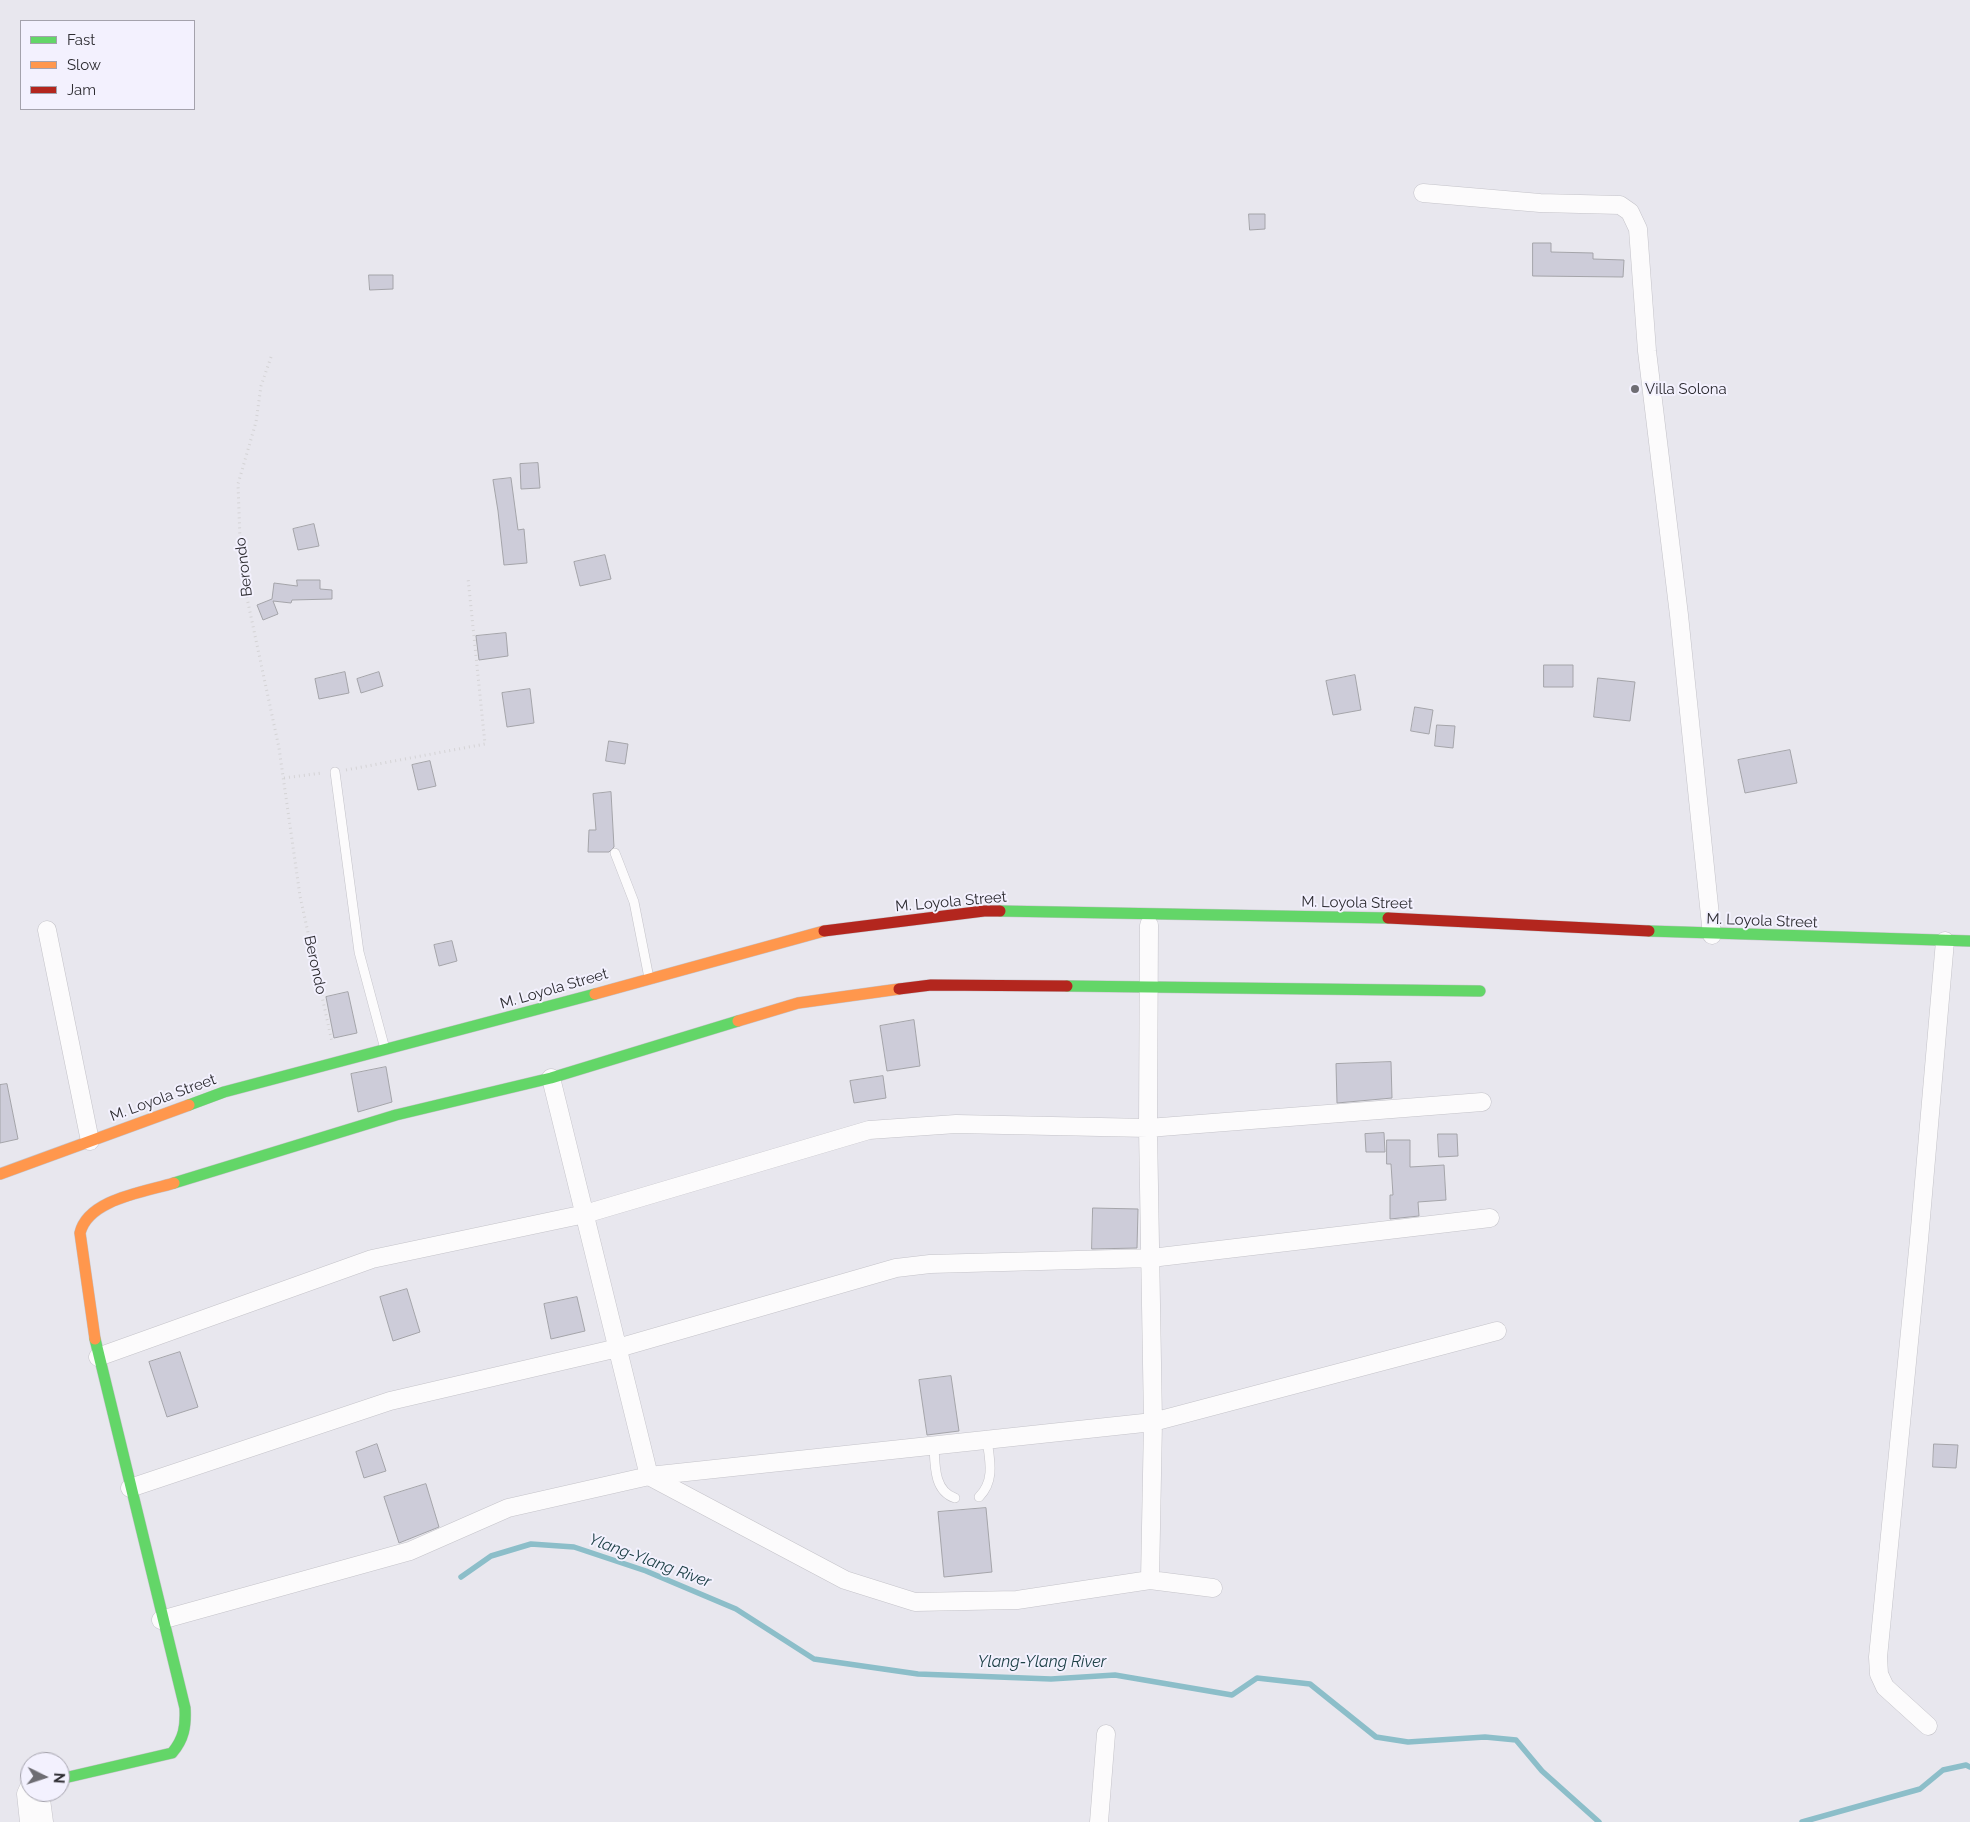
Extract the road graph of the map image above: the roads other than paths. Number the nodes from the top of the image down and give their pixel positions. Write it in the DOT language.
graph roads {
  1 [pos="1423,193"];
  2 [pos="335,772"];
  3 [pos="615,853"];
  4 [pos="1149,926"];
  5 [pos="47,930"];
  6 [pos="1712,935"];
  7 [pos="1945,941"];
  8 [pos="1970,941"];
  9 [pos="649,978"];
  10 [pos="1149,987"];
  11 [pos="1480,991"];
  12 [pos="385,1050"];
  13 [pos="551,1078"];
  14 [pos="1482,1102"];
  15 [pos="1148,1128"];
  16 [pos="90,1141"];
  17 [pos="0,1174"];
  18 [pos="586,1214"];
  19 [pos="1490,1218"];
  20 [pos="1151,1258"];
  21 [pos="1497,1331"];
  22 [pos="618,1348"];
  23 [pos="98,1357"];
  24 [pos="1153,1422"];
  25 [pos="987,1440"];
  26 [pos="934,1446"];
  27 [pos="649,1476"];
  28 [pos="130,1488"];
  29 [pos="979,1497"];
  30 [pos="955,1498"];
  31 [pos="1150,1580"];
  32 [pos="1213,1588"];
  33 [pos="162,1620"];
  34 [pos="1928,1726"];
  35 [pos="1106,1734"];
  36 [pos="70,1777"];
  37 [pos="27,1802"];
  38 [pos="38,1802"];
  39 [pos="29,1822"];
  40 [pos="44,1822"];
  41 [pos="1099,1822"];
  1 -- 6 [label="street"];
  2 -- 12 [label="lane"];
  3 -- 9 [label="lane"];
  4 -- 10 [label="street"];
  5 -- 16 [label="street"];
  6 -- 7 [label="street, M. Loyola Street"];
  6 -- 9 [label="street, M. Loyola Street"];
  7 -- 8 [label="street, M. Loyola Street"];
  7 -- 34 [label="street"];
  9 -- 12 [label="street, M. Loyola Street"];
  10 -- 11 [label="street"];
  10 -- 13 [label="street"];
  10 -- 15 [label="street"];
  12 -- 16 [label="street, M. Loyola Street"];
  13 -- 18 [label="street"];
  13 -- 23 [label="street"];
  14 -- 15 [label="street"];
  15 -- 18 [label="street"];
  15 -- 20 [label="street"];
  16 -- 17 [label="street, M. Loyola Street"];
  18 -- 22 [label="street"];
  18 -- 23 [label="street"];
  19 -- 20 [label="street"];
  20 -- 22 [label="street"];
  20 -- 24 [label="street"];
  21 -- 24 [label="street"];
  22 -- 27 [label="street"];
  22 -- 28 [label="street"];
  23 -- 28 [label="street"];
  24 -- 25 [label="street"];
  24 -- 31 [label="street"];
  25 -- 26 [label="street"];
  25 -- 29 [label="lane"];
  26 -- 27 [label="street"];
  26 -- 30 [label="lane"];
  27 -- 31 [label="street"];
  27 -- 33 [label="street"];
  28 -- 33 [label="street"];
  31 -- 32 [label="street"];
  33 -- 36 [label="street"];
  35 -- 41 [label="street"];
  37 -- 39 [label="street"];
  38 -- 40 [label="street"];
}
